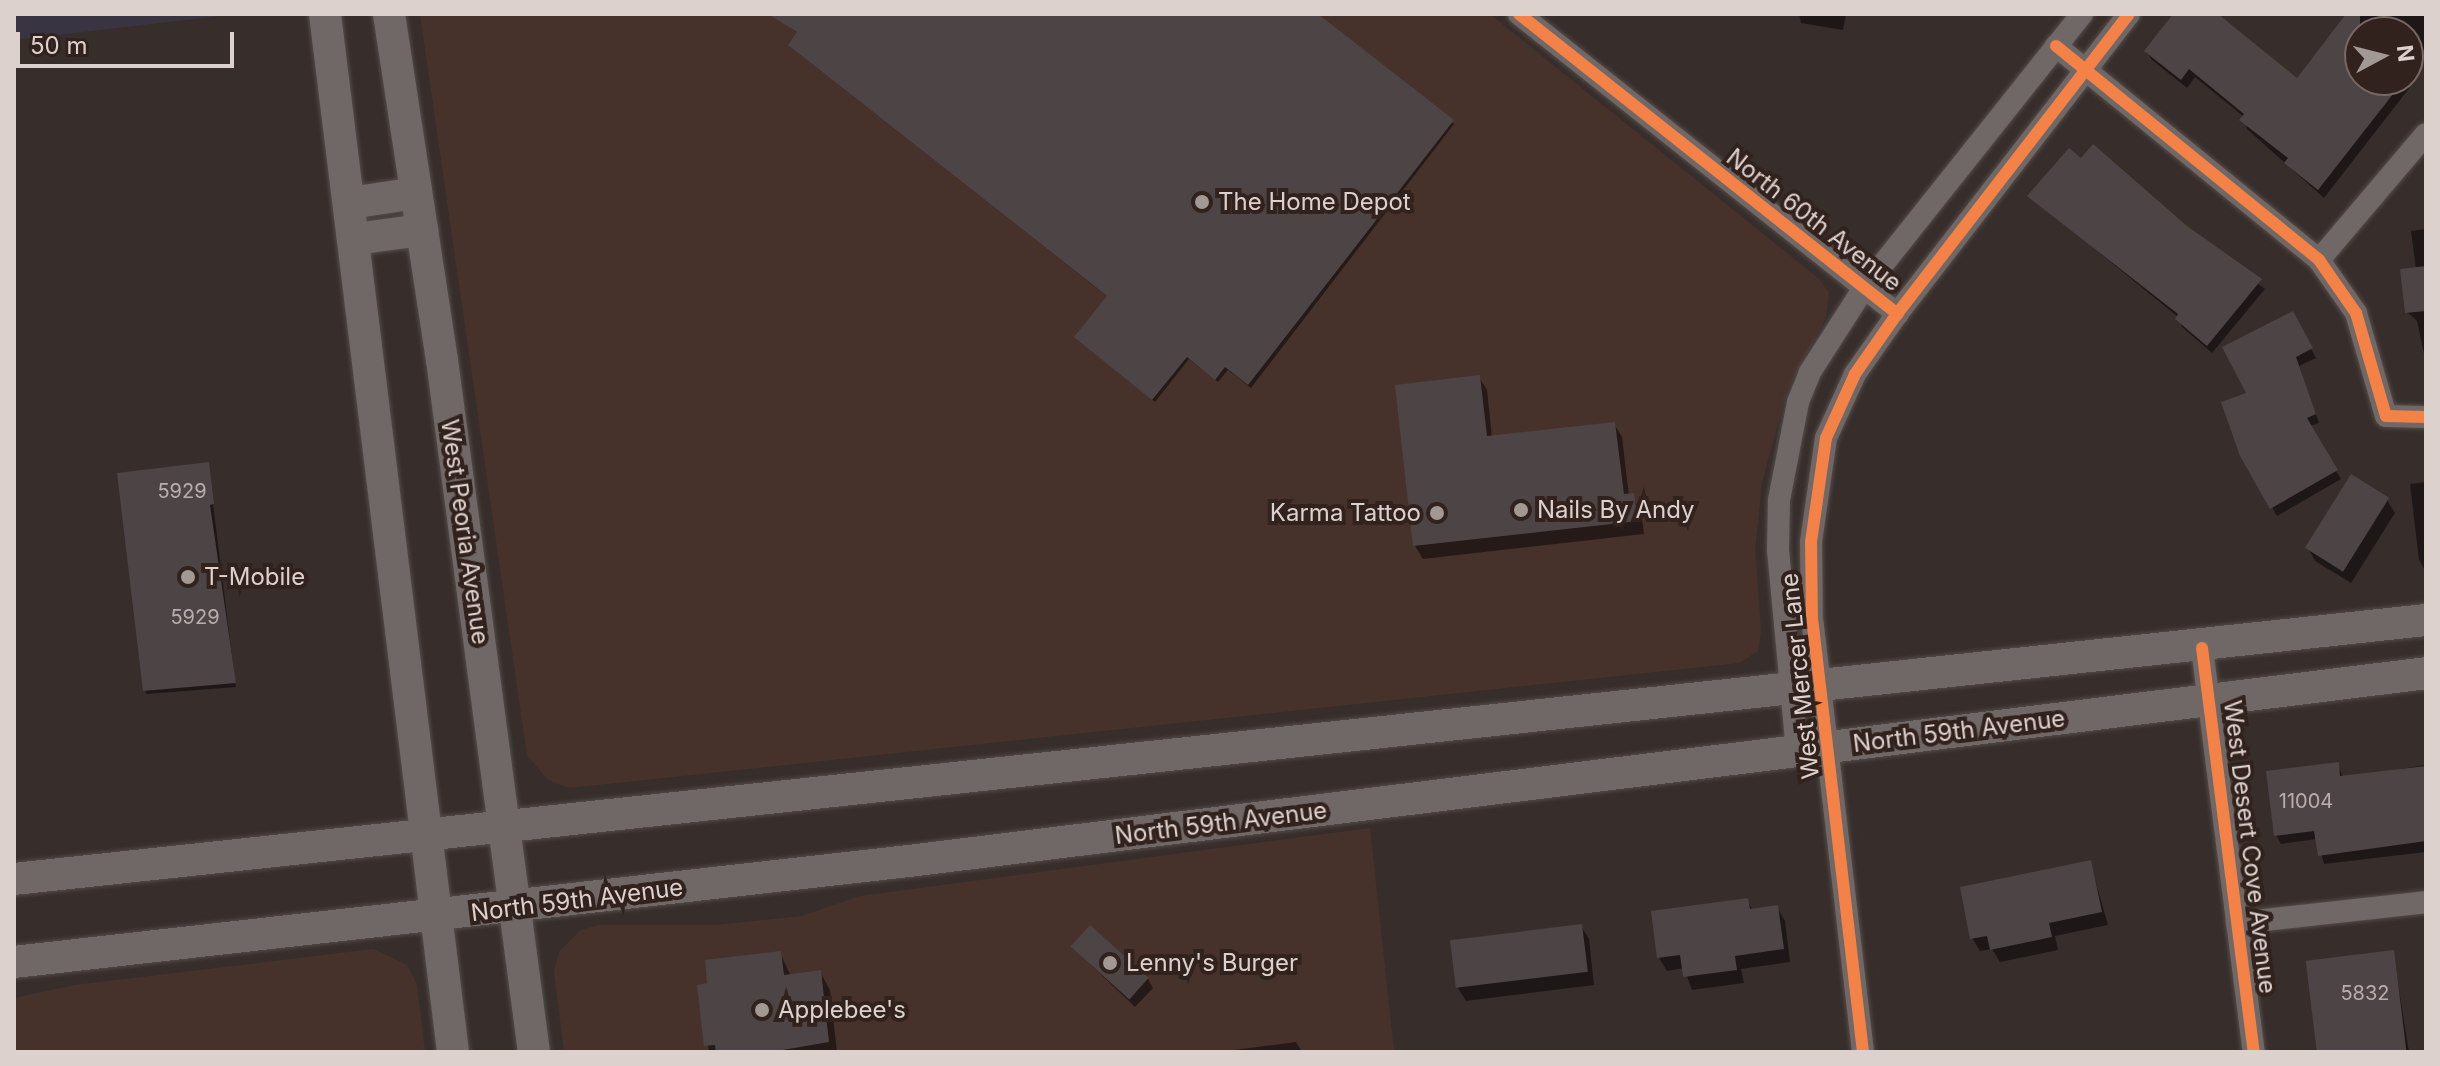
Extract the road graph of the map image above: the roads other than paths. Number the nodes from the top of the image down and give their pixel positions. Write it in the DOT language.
graph roads {
  1 [pos="325,14"];
  2 [pos="389,14"];
  3 [pos="1519,14"];
  4 [pos="2082,14"];
  5 [pos="2129,14"];
  6 [pos="2056,46"];
  7 [pos="2083,72"];
  8 [pos="2426,134"];
  9 [pos="416,193"];
  10 [pos="350,203"];
  11 [pos="422,230"];
  12 [pos="355,239"];
  13 [pos="2319,260"];
  14 [pos="1864,288"];
  15 [pos="1897,314"];
  16 [pos="2426,417"];
  17 [pos="2426,620"];
  18 [pos="2202,648"];
  19 [pos="2426,673"];
  20 [pos="1821,686"];
  21 [pos="1788,687"];
  22 [pos="2209,699"];
  23 [pos="1829,747"];
  24 [pos="1797,751"];
  25 [pos="1833,779"];
  26 [pos="505,825"];
  27 [pos="427,833"];
  28 [pos="14,879"];
  29 [pos="2426,902"];
  30 [pos="516,907"];
  31 [pos="437,916"];
  32 [pos="2237,923"];
  33 [pos="14,962"];
  34 [pos="453,1052"];
  35 [pos="534,1052"];
  36 [pos="1863,1052"];
  37 [pos="2254,1052"];
  1 -- 10 [label="main road"];
  2 -- 9 [label="main road, West Peoria Avenue"];
  3 -- 14 [label="street, North 60th Avenue"];
  4 -- 6 [label="street, North 60th Avenue"];
  5 -- 7 [label="street, North 60th Avenue"];
  6 -- 7 [label="street"];
  6 -- 14 [label="street, North 60th Avenue"];
  7 -- 13 [label="street"];
  7 -- 15 [label="street, North 60th Avenue"];
  8 -- 13 [label="street"];
  9 -- 10 [label="main road"];
  9 -- 11 [label="main road, West Peoria Avenue"];
  10 -- 12 [label="main road"];
  11 -- 12 [label="main road"];
  11 -- 26 [label="main road, West Peoria Avenue"];
  12 -- 27 [label="main road"];
  13 -- 16 [label="street"];
  14 -- 15 [label="street, North 60th Avenue"];
  14 -- 21 [label="street, West Mercer Lane"];
  15 -- 20 [label="street, West Mercer Lane"];
  17 -- 18 [label="main road"];
  18 -- 20 [label="main road"];
  18 -- 22 [label="street, West Desert Cove Avenue"];
  19 -- 22 [label="main road, North 59th Avenue"];
  20 -- 21 [label="main road"];
  20 -- 23 [label="street, West Mercer Lane"];
  21 -- 24 [label="street, West Mercer Lane"];
  21 -- 26 [label="main road"];
  22 -- 23 [label="main road, North 59th Avenue"];
  22 -- 32 [label="street, West Desert Cove Avenue"];
  23 -- 24 [label="main road, North 59th Avenue"];
  23 -- 25 [label="street, West Mercer Lane"];
  24 -- 25 [label="street, West Mercer Lane"];
  24 -- 30 [label="main road, North 59th Avenue"];
  25 -- 36 [label="street, West Mercer Lane"];
  26 -- 27 [label="main road"];
  26 -- 30 [label="main road, West Peoria Avenue"];
  27 -- 28 [label="main road"];
  27 -- 31 [label="main road"];
  29 -- 32 [label="street"];
  30 -- 31 [label="main road, North 59th Avenue"];
  30 -- 35 [label="main road, West Peoria Avenue"];
  31 -- 33 [label="main road, North 59th Avenue"];
  31 -- 34 [label="main road"];
  32 -- 37 [label="street, West Desert Cove Avenue"];
}
